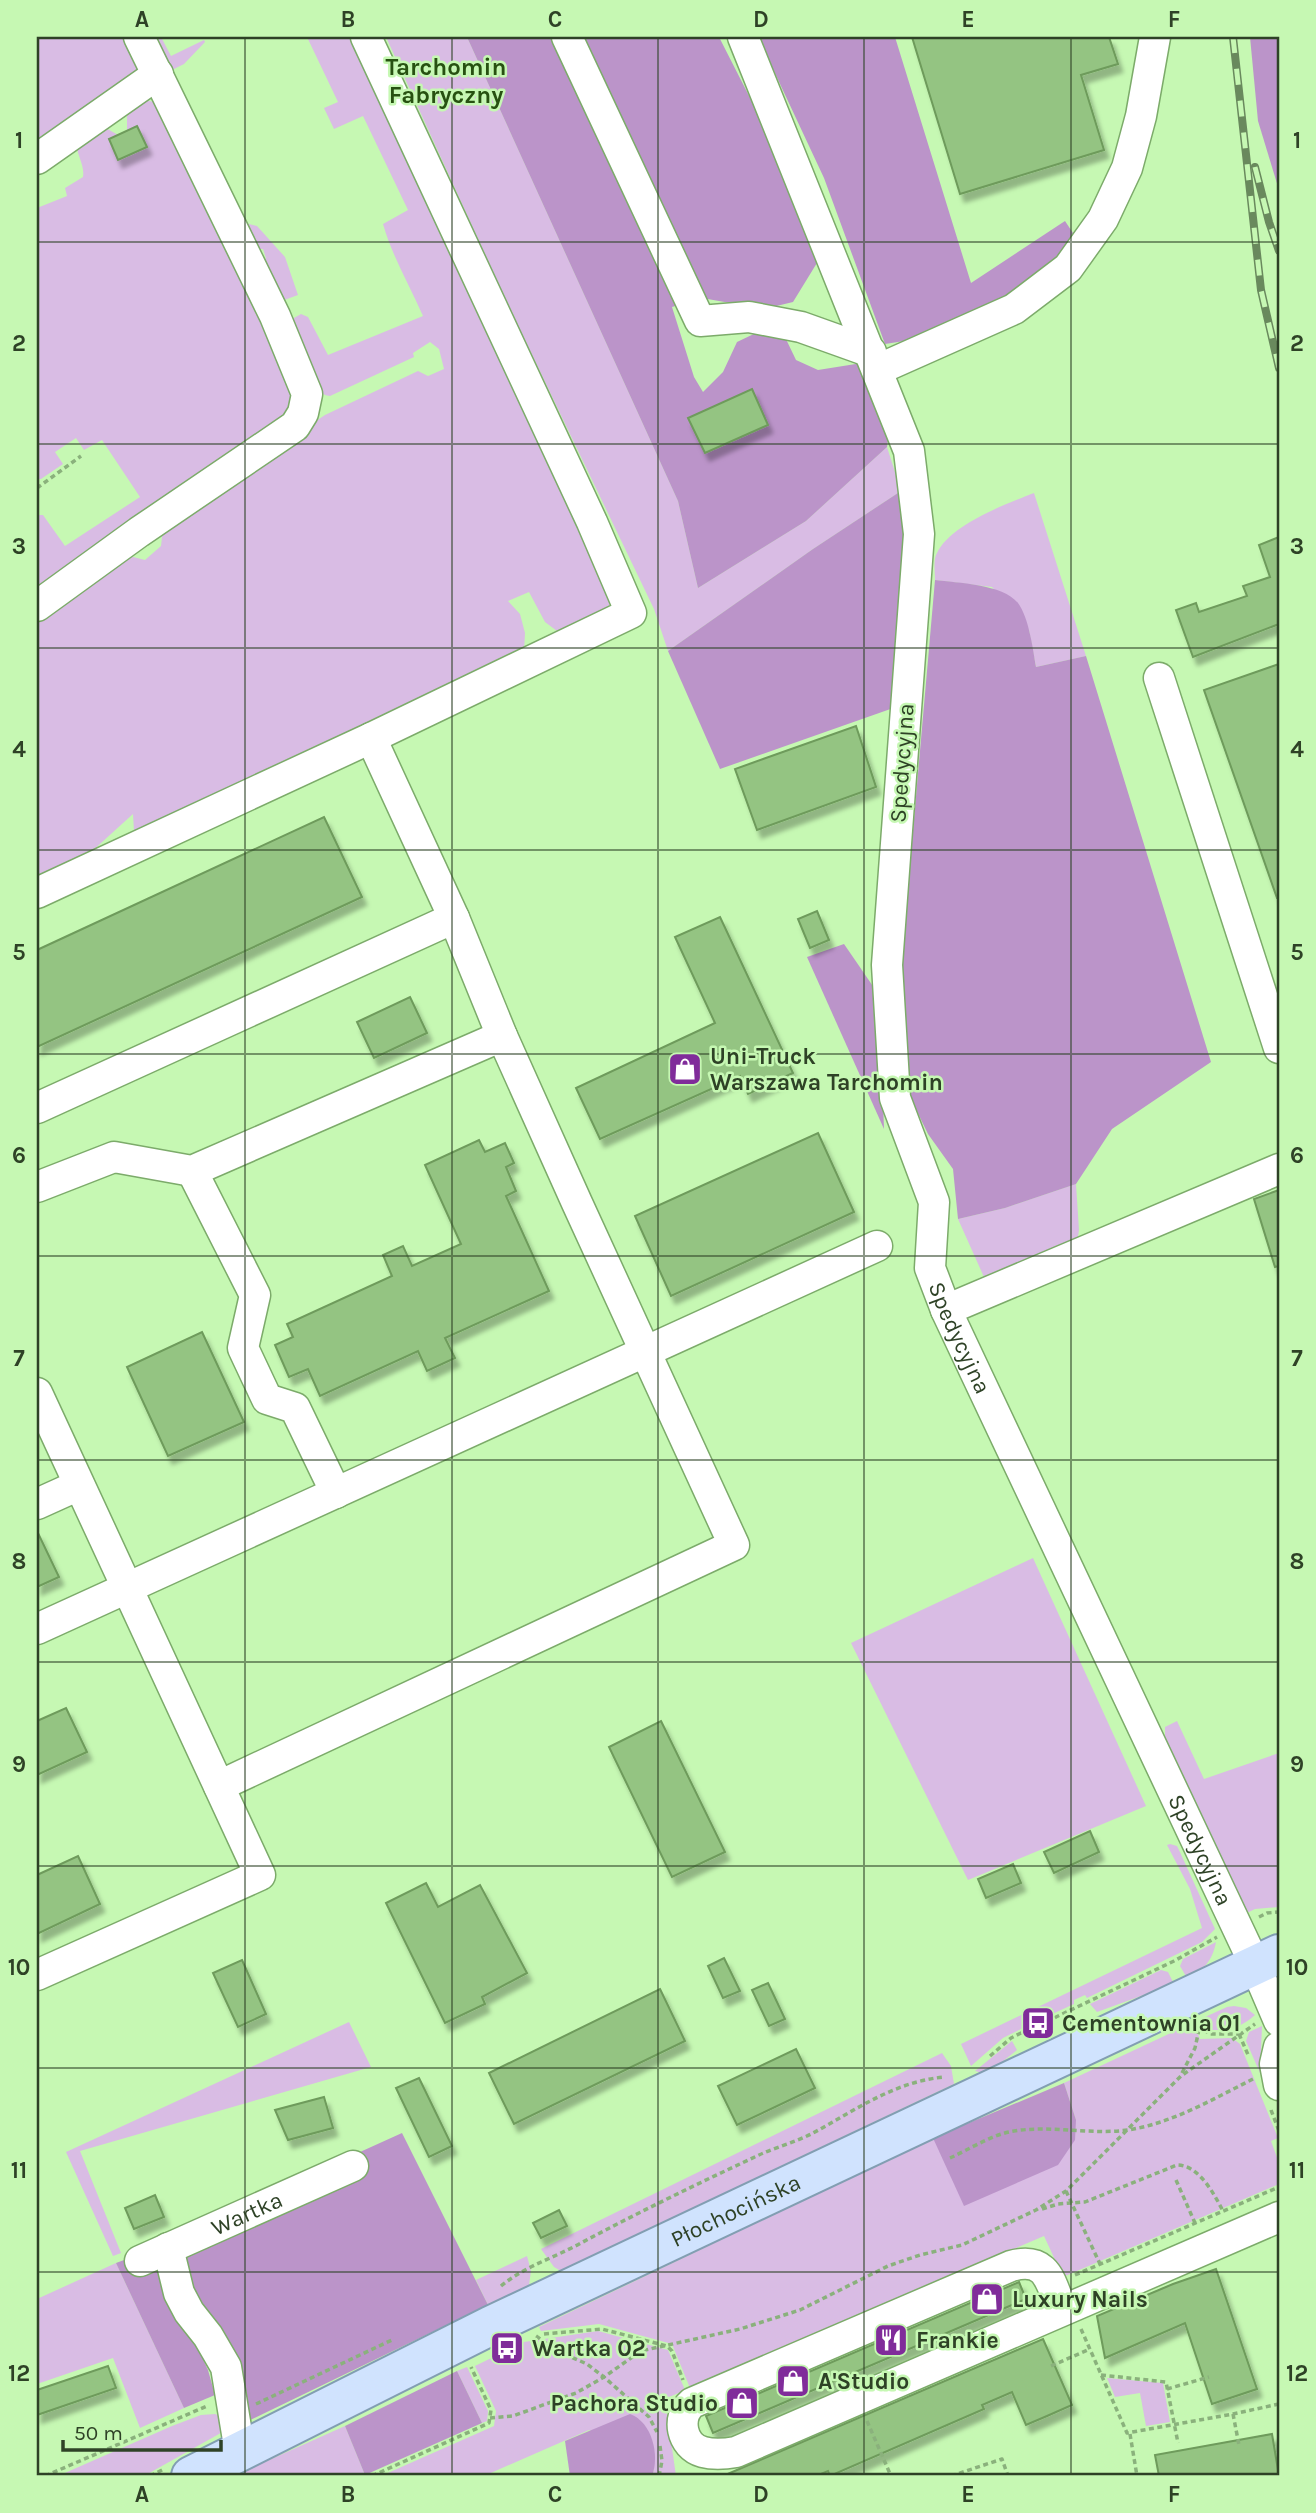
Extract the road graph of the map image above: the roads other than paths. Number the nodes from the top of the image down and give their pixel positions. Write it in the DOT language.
graph roads {
  1 [pos="139,37"];
  2 [pos="366,37"];
  3 [pos="567,37"];
  4 [pos="743,37"];
  5 [pos="1155,37"];
  6 [pos="158,74"];
  7 [pos="37,159"];
  8 [pos="874,361"];
  9 [pos="37,606"];
  10 [pos="1159,678"];
  11 [pos="371,738"];
  12 [pos="37,893"];
  13 [pos="454,918"];
  14 [pos="502,1036"];
  15 [pos="1279,1048"];
  16 [pos="37,1108"];
  17 [pos="1279,1169"];
  18 [pos="192,1171"];
  19 [pos="37,1187"];
  20 [pos="877,1246"];
  21 [pos="946,1310"];
  22 [pos="644,1352"];
  23 [pos="37,1393"];
  24 [pos="79,1485"];
  25 [pos="335,1493"];
  26 [pos="37,1504"];
  27 [pos="127,1588"];
  28 [pos="37,1629"];
  29 [pos="219,1786"];
  30 [pos="1267,1960"];
  31 [pos="37,1975"];
  32 [pos="1269,2021"];
  33 [pos="1279,2048"];
  34 [pos="1269,2081"];
  35 [pos="353,2166"];
  36 [pos="1279,2217"];
  37 [pos="168,2248"];
  38 [pos="140,2261"];
  39 [pos="1064,2306"];
  40 [pos="240,2452"];
  41 [pos="195,2476"];
  1 -- 6 [label="street"];
  2 -- 11 [label="street"];
  3 -- 8 [label="street"];
  4 -- 8 [label="street, Spedycyjna"];
  5 -- 8 [label="street"];
  6 -- 7 [label="street"];
  6 -- 9 [label="street"];
  8 -- 21 [label="street, Spedycyjna"];
  10 -- 15 [label="street"];
  11 -- 12 [label="street"];
  11 -- 13 [label="street"];
  13 -- 14 [label="street"];
  13 -- 16 [label="street"];
  14 -- 18 [label="street"];
  14 -- 22 [label="street"];
  17 -- 21 [label="street"];
  18 -- 19 [label="street"];
  18 -- 25 [label="street"];
  20 -- 22 [label="street"];
  21 -- 30 [label="street, Spedycyjna"];
  22 -- 25 [label="street"];
  22 -- 29 [label="street"];
  23 -- 24 [label="street"];
  24 -- 26 [label="street"];
  24 -- 27 [label="street"];
  25 -- 27 [label="street"];
  27 -- 28 [label="street"];
  27 -- 29 [label="street"];
  29 -- 31 [label="street"];
  30 -- 32 [label="street, Spedycyjna"];
  30 -- 40 [label="main road, Płochocińska"];
  33 -- 34 [label="street"];
  35 -- 37 [label="street, Wartka"];
  36 -- 39 [label="street"];
  37 -- 38 [label="street, Wartka"];
  37 -- 40 [label="street"];
  39 -- 39 [label="street"];
  40 -- 41 [label="main road, Płochocińska"];
}
